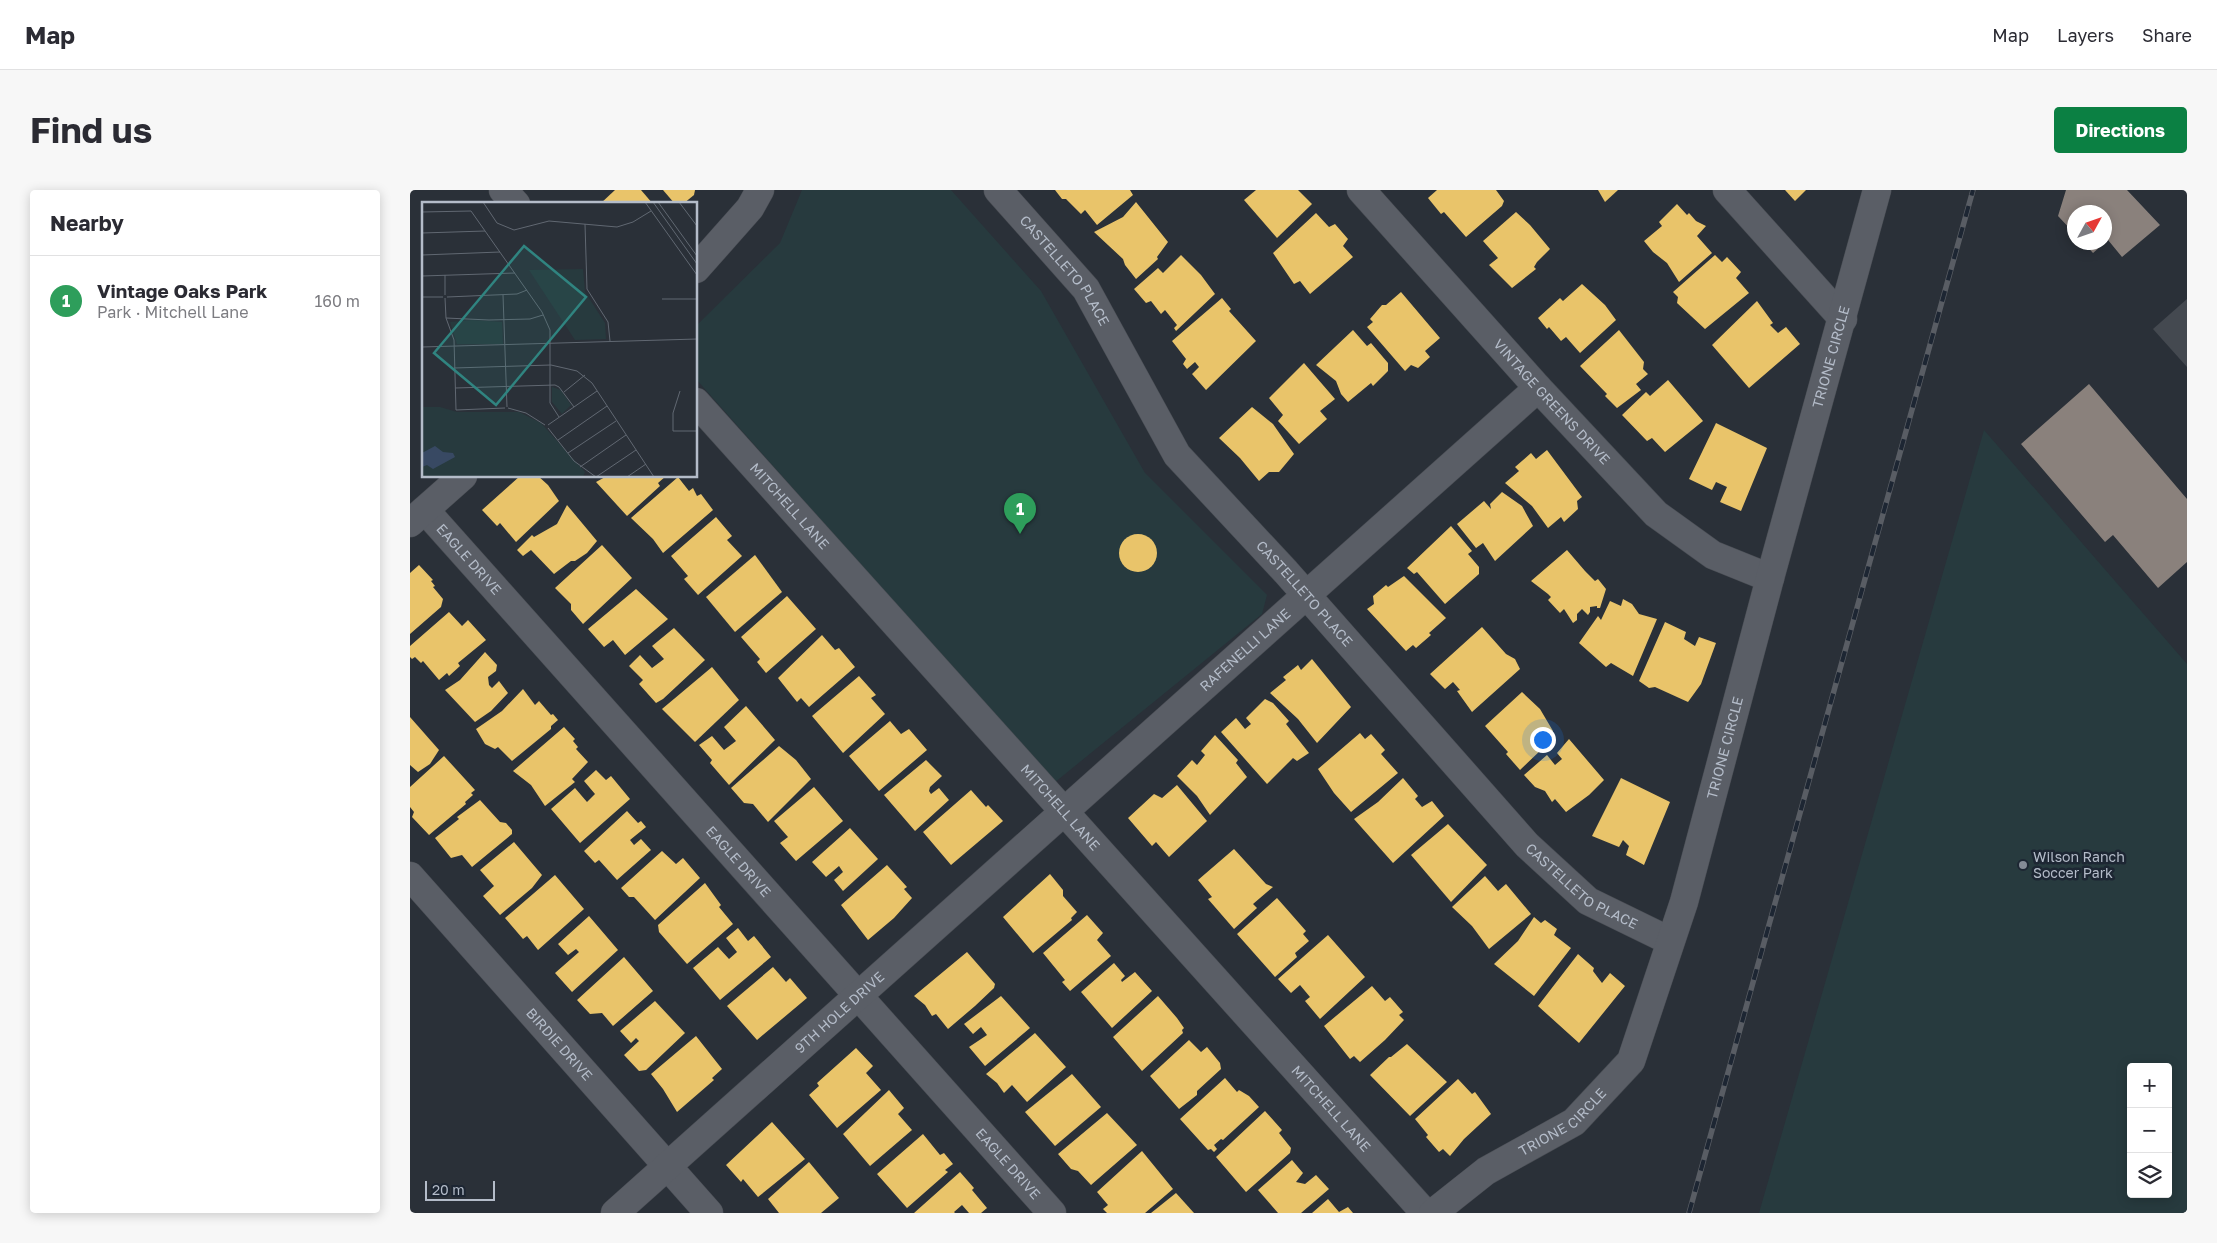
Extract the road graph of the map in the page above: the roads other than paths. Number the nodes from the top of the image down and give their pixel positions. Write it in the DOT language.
graph roads {
  1 [pos="503,190"];
  2 [pos="760,190"];
  3 [pos="998,190"];
  4 [pos="1361,190"];
  5 [pos="1727,190"];
  6 [pos="1877,190"];
  7 [pos="514,202"];
  8 [pos="698,267"];
  9 [pos="1843,319"];
  10 [pos="1538,388"];
  11 [pos="698,404"];
  12 [pos="461,478"];
  13 [pos="418,517"];
  14 [pos="1770,578"];
  15 [pos="1306,594"];
  16 [pos="1063,811"];
  17 [pos="410,876"];
  18 [pos="1670,941"];
  19 [pos="858,995"];
  20 [pos="667,1166"];
  21 [pos="615,1213"];
  22 [pos="709,1213"];
  23 [pos="1052,1213"];
  24 [pos="1425,1213"];
  25 [pos="1433,1213"];
  1 -- 7 [label="street"];
  2 -- 8 [label="street"];
  3 -- 15 [label="street, CASTELLETO PLACE"];
  4 -- 10 [label="street, VINTAGE GREENS DRIVE"];
  5 -- 9 [label="street"];
  6 -- 9 [label="street, TRIONE CIRCLE"];
  9 -- 14 [label="street, TRIONE CIRCLE"];
  10 -- 14 [label="street, VINTAGE GREENS DRIVE"];
  10 -- 15 [label="street, RAFENELLI LANE"];
  11 -- 16 [label="street, MITCHELL LANE"];
  12 -- 13 [label="street"];
  13 -- 19 [label="street, EAGLE DRIVE"];
  14 -- 18 [label="street, TRIONE CIRCLE"];
  15 -- 16 [label="street, RAFENELLI LANE"];
  15 -- 18 [label="street, CASTELLETO PLACE"];
  16 -- 19 [label="street, 9TH HOLE DRIVE"];
  16 -- 24 [label="street, MITCHELL LANE"];
  17 -- 20 [label="street, BIRDIE DRIVE"];
  18 -- 25 [label="street, TRIONE CIRCLE"];
  19 -- 20 [label="street, 9TH HOLE DRIVE"];
  19 -- 23 [label="street, EAGLE DRIVE"];
  20 -- 21 [label="street, 9TH HOLE DRIVE"];
  20 -- 22 [label="street, BIRDIE DRIVE"];
}
